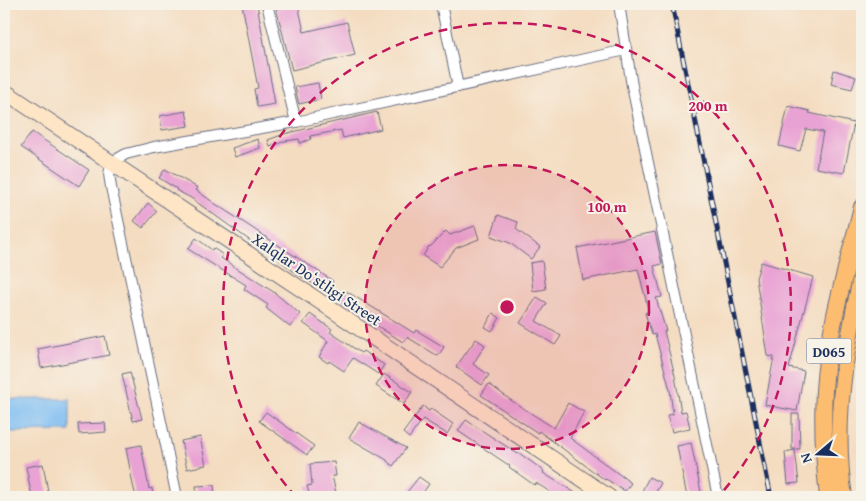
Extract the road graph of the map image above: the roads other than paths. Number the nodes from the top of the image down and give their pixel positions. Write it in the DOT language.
graph roads {
  1 [pos="267,4"];
  2 [pos="441,4"];
  3 [pos="619,4"];
  4 [pos="626,50"];
  5 [pos="458,87"];
  6 [pos="4,91"];
  7 [pos="296,122"];
  8 [pos="112,162"];
  9 [pos="862,207"];
  10 [pos="862,273"];
  11 [pos="177,497"];
  12 [pos="609,497"];
  13 [pos="718,497"];
  14 [pos="828,497"];
  15 [pos="844,497"];
  1 -- 7 [label="street"];
  2 -- 5 [label="street"];
  3 -- 4 [label="street"];
  4 -- 5 [label="street"];
  4 -- 13 [label="street"];
  5 -- 7 [label="street"];
  6 -- 8 [label="main road, Xalqlar Doʻstligi Street"];
  7 -- 8 [label="street"];
  8 -- 11 [label="street"];
  8 -- 12 [label="main road, Xalqlar Doʻstligi Street"];
  9 -- 14 [label="main road, D065"];
  10 -- 15 [label="main road, D065"];
}
